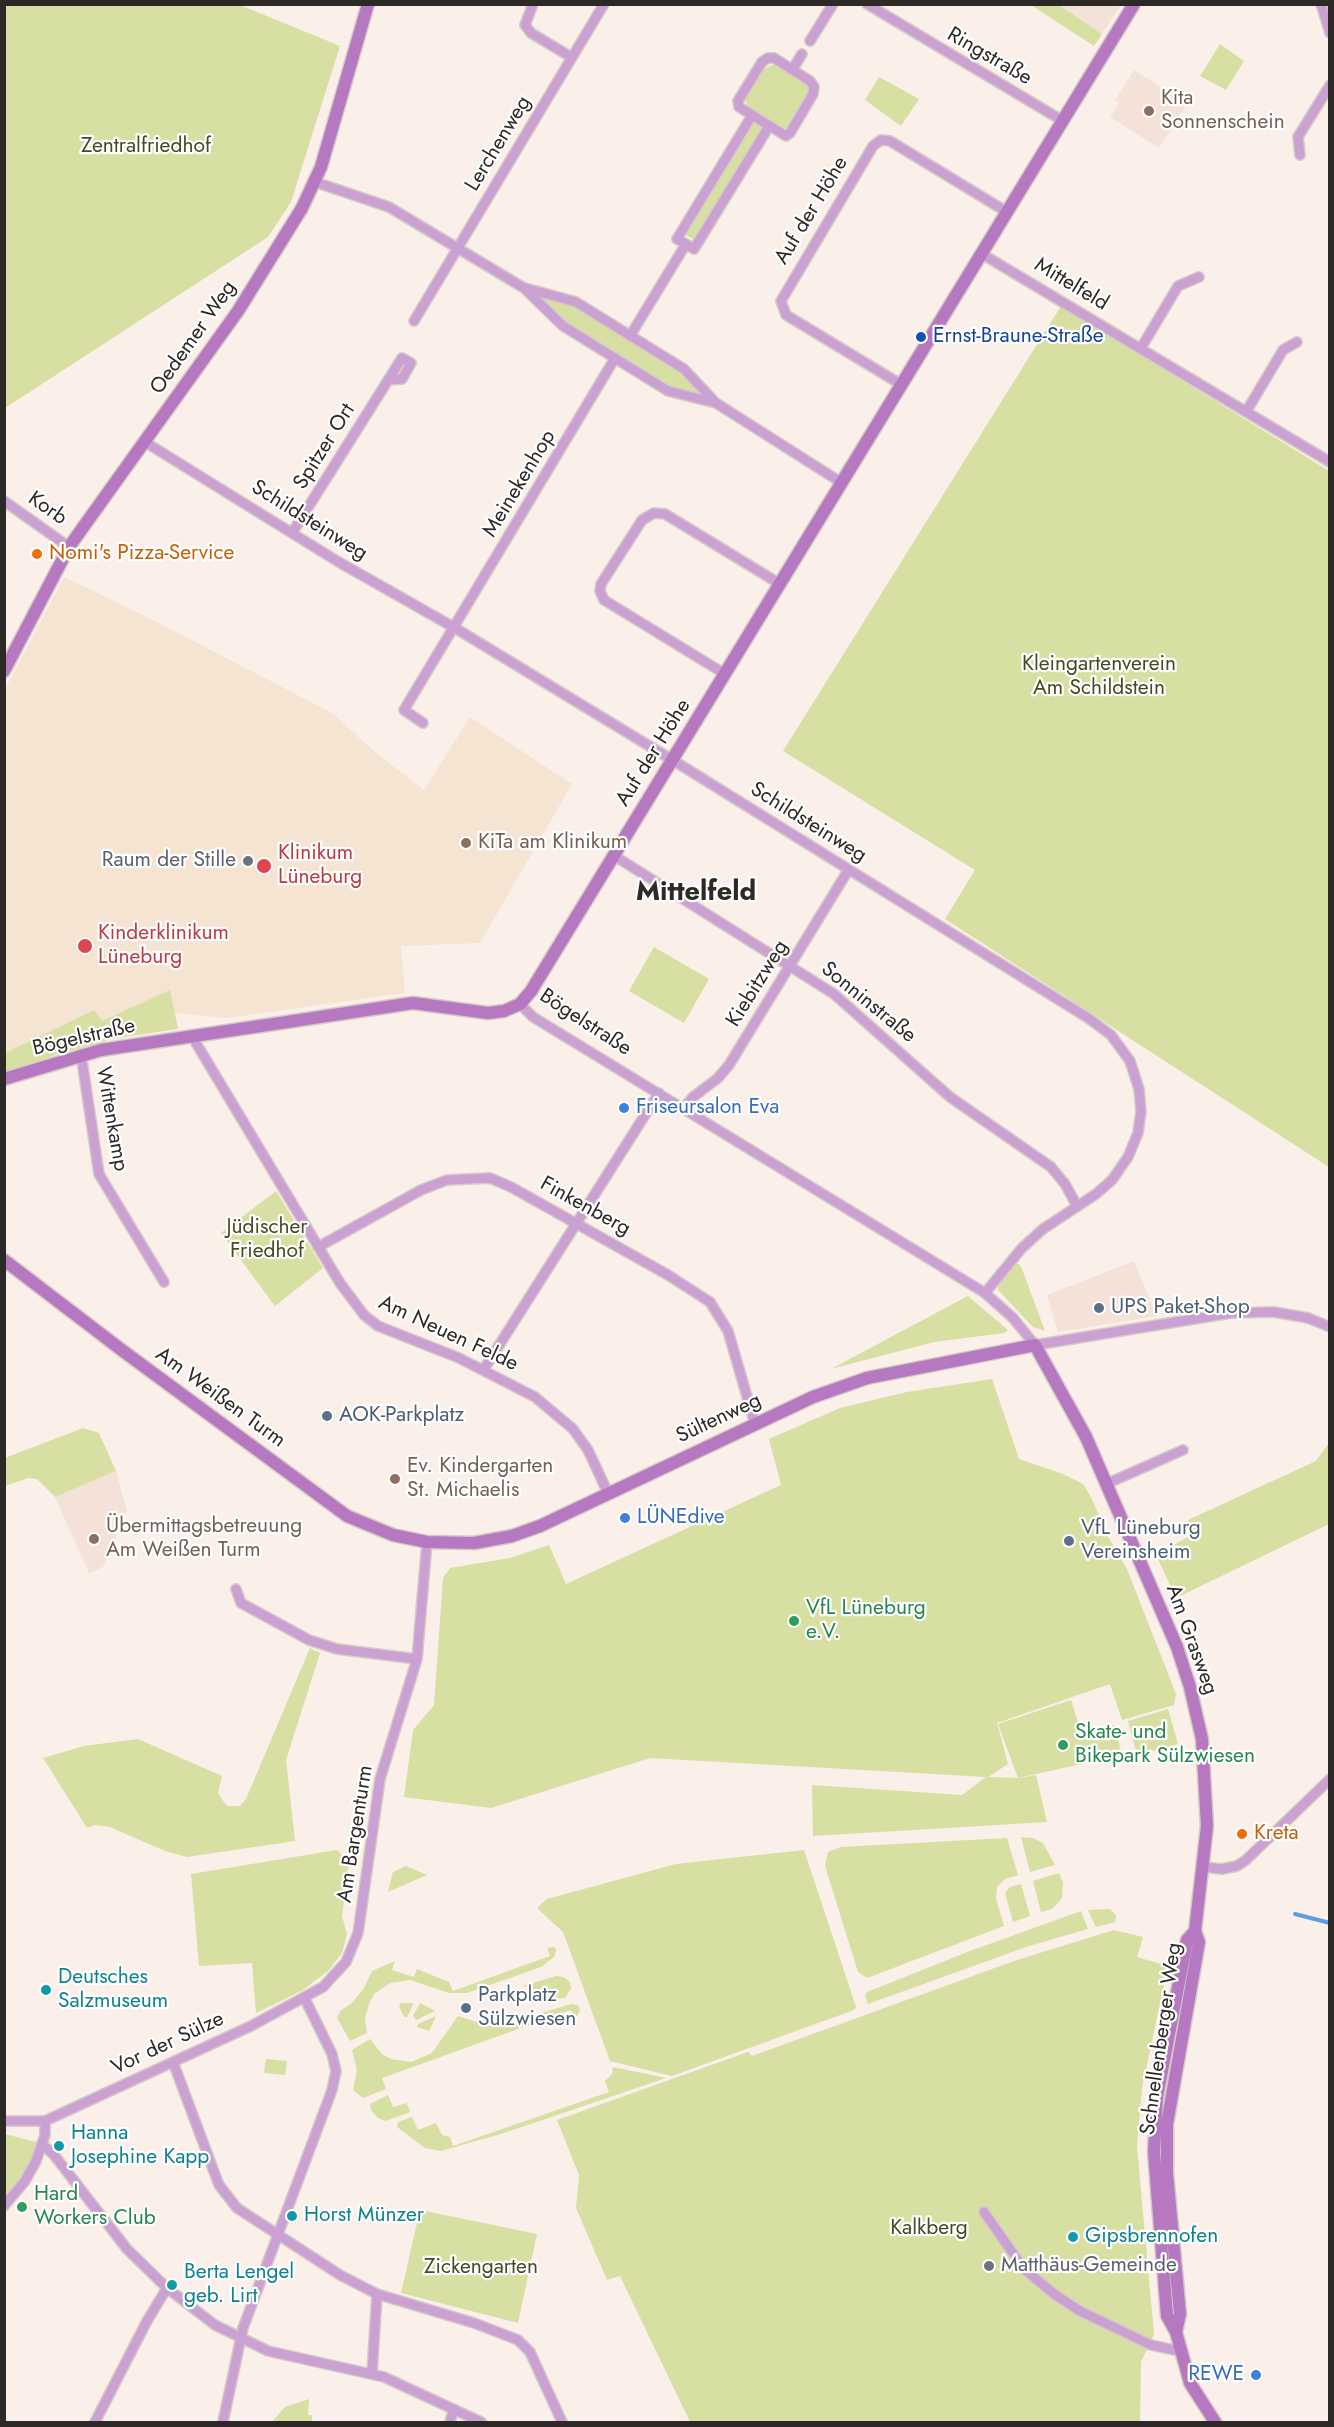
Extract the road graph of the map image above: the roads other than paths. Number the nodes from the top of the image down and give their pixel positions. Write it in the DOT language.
graph roads {
  1 [pos="368,4"];
  2 [pos="533,4"];
  3 [pos="604,4"];
  4 [pos="833,4"];
  5 [pos="867,4"];
  6 [pos="1134,4"];
  7 [pos="1321,4"];
  8 [pos="1329,33"];
  9 [pos="810,41"];
  10 [pos="802,54"];
  11 [pos="571,57"];
  12 [pos="792,70"];
  13 [pos="1329,85"];
  14 [pos="751,117"];
  15 [pos="1063,121"];
  16 [pos="768,128"];
  17 [pos="1300,155"];
  18 [pos="315,182"];
  19 [pos="1007,212"];
  20 [pos="686,244"];
  21 [pos="457,249"];
  22 [pos="982,254"];
  23 [pos="1199,278"];
  24 [pos="524,288"];
  25 [pos="414,321"];
  26 [pos="630,336"];
  27 [pos="1297,342"];
  28 [pos="1141,348"];
  29 [pos="615,358"];
  30 [pos="388,380"];
  31 [pos="902,385"];
  32 [pos="716,403"];
  33 [pos="1246,412"];
  34 [pos="145,442"];
  35 [pos="1329,462"];
  36 [pos="842,483"];
  37 [pos="4,501"];
  38 [pos="292,532"];
  39 [pos="69,547"];
  40 [pos="780,584"];
  41 [pos="455,628"];
  42 [pos="4,671"];
  43 [pos="725,674"];
  44 [pos="423,723"];
  45 [pos="673,760"];
  46 [pos="613,855"];
  47 [pos="849,869"];
  48 [pos="791,966"];
  49 [pos="520,1004"];
  50 [pos="193,1038"];
  51 [pos="81,1054"];
  52 [pos="4,1079"];
  53 [pos="658,1093"];
  54 [pos="684,1108"];
  55 [pos="1077,1206"];
  56 [pos="578,1223"];
  57 [pos="318,1246"];
  58 [pos="4,1260"];
  59 [pos="164,1282"];
  60 [pos="985,1293"];
  61 [pos="1329,1327"];
  62 [pos="1035,1345"];
  63 [pos="484,1369"];
  64 [pos="755,1424"];
  65 [pos="1183,1450"];
  66 [pos="1107,1484"];
  67 [pos="609,1493"];
  68 [pos="427,1542"];
  69 [pos="236,1588"];
  70 [pos="417,1659"];
  71 [pos="1329,1779"];
  72 [pos="1317,1791"];
  73 [pos="1329,1794"];
  74 [pos="1204,1867"];
  75 [pos="305,1999"];
  76 [pos="173,2062"];
  77 [pos="4,2121"];
  78 [pos="45,2121"];
  79 [pos="42,2144"];
  80 [pos="4,2206"];
  81 [pos="984,2212"];
  82 [pos="278,2233"];
  83 [pos="167,2288"];
  84 [pos="377,2294"];
  85 [pos="241,2338"];
  86 [pos="1179,2351"];
  87 [pos="372,2373"];
  88 [pos="454,2409"];
  89 [pos="95,2422"];
  90 [pos="224,2422"];
  91 [pos="450,2422"];
  92 [pos="482,2422"];
  93 [pos="562,2422"];
  94 [pos="1215,2422"];
  1 -- 18 [label="street, Oedemer Weg"];
  2 -- 11 [label="street"];
  3 -- 11 [label="street, Lerchenweg"];
  4 -- 9 [label="street"];
  5 -- 15 [label="street, Ringstraße"];
  6 -- 15 [label="street, Auf der Höhe"];
  7 -- 8 [label="street"];
  10 -- 12 [label="street"];
  11 -- 21 [label="street, Lerchenweg"];
  12 -- 14 [label="street"];
  12 -- 16 [label="street"];
  13 -- 17 [label="street"];
  14 -- 16 [label="street"];
  14 -- 20 [label="street"];
  15 -- 19 [label="street, Auf der Höhe"];
  16 -- 20 [label="street"];
  18 -- 21 [label="street"];
  18 -- 34 [label="street, Oedemer Weg"];
  19 -- 22 [label="street, Auf der Höhe"];
  19 -- 31 [label="street, Auf der Höhe"];
  20 -- 26 [label="street"];
  21 -- 24 [label="street"];
  21 -- 25 [label="street"];
  22 -- 28 [label="street, Mittelfeld"];
  22 -- 31 [label="street, Auf der Höhe"];
  23 -- 28 [label="street"];
  24 -- 26 [label="street"];
  24 -- 29 [label="street"];
  26 -- 32 [label="street"];
  27 -- 33 [label="street"];
  28 -- 33 [label="street, Mittelfeld"];
  29 -- 32 [label="street"];
  29 -- 41 [label="street, Meinekenhop"];
  30 -- 38 [label="street, Spitzer Ort"];
  31 -- 36 [label="street, Auf der Höhe"];
  32 -- 36 [label="street"];
  33 -- 35 [label="street, Mittelfeld"];
  34 -- 38 [label="street, Schildsteinweg"];
  34 -- 39 [label="street, Oedemer Weg"];
  36 -- 40 [label="street, Auf der Höhe"];
  37 -- 39 [label="street, Korb"];
  38 -- 41 [label="street, Schildsteinweg"];
  39 -- 42 [label="street, Oedemer Weg"];
  40 -- 43 [label="street, Auf der Höhe"];
  40 -- 43 [label="street"];
  41 -- 44 [label="street"];
  41 -- 45 [label="street, Schildsteinweg"];
  43 -- 45 [label="street, Auf der Höhe"];
  45 -- 46 [label="street, Auf der Höhe"];
  45 -- 47 [label="street, Schildsteinweg"];
  46 -- 48 [label="street, Sonninstraße"];
  46 -- 49 [label="street, Auf der Höhe"];
  47 -- 48 [label="street, Kiebitzweg"];
  47 -- 55 [label="street, Schildsteinweg"];
  48 -- 54 [label="street, Kiebitzweg"];
  48 -- 55 [label="street, Sonninstraße"];
  49 -- 50 [label="street, Bögelstraße"];
  49 -- 53 [label="street, Bögelstraße"];
  50 -- 51 [label="street, Bögelstraße"];
  50 -- 57 [label="street, Am Neuen Felde"];
  51 -- 52 [label="street, Bögelstraße"];
  51 -- 59 [label="street, Wittenkamp"];
  53 -- 54 [label="street, Bögelstraße"];
  53 -- 56 [label="street"];
  54 -- 60 [label="street, Bögelstraße"];
  55 -- 60 [label="street"];
  56 -- 57 [label="street, Finkenberg"];
  56 -- 63 [label="street"];
  56 -- 64 [label="street, Finkenberg"];
  57 -- 63 [label="street, Am Neuen Felde"];
  58 -- 68 [label="street, Am Weißen Turm"];
  60 -- 62 [label="street, Bögelstraße"];
  61 -- 62 [label="street"];
  62 -- 64 [label="street, Sültenweg"];
  62 -- 66 [label="street, Am Grasweg"];
  63 -- 67 [label="street, Am Neuen Felde"];
  64 -- 67 [label="street, Sültenweg"];
  65 -- 66 [label="street"];
  66 -- 74 [label="street, Am Grasweg"];
  67 -- 68 [label="street, Sültenweg"];
  68 -- 70 [label="street, Am Bargenturm"];
  69 -- 70 [label="street"];
  70 -- 75 [label="street, Am Bargenturm"];
  71 -- 72 [label="street"];
  72 -- 73 [label="street"];
  72 -- 74 [label="street"];
  74 -- 86 [label="street, Schnellenberger Weg"];
  75 -- 76 [label="street, Vor der Sülze"];
  75 -- 82 [label="street"];
  76 -- 78 [label="street, Vor der Sülze"];
  76 -- 82 [label="street"];
  77 -- 78 [label="street"];
  78 -- 79 [label="street"];
  79 -- 80 [label="street"];
  79 -- 83 [label="street"];
  81 -- 86 [label="street"];
  82 -- 84 [label="street"];
  82 -- 85 [label="street"];
  83 -- 85 [label="street"];
  83 -- 89 [label="street"];
  84 -- 87 [label="street"];
  84 -- 93 [label="street"];
  85 -- 87 [label="street"];
  85 -- 90 [label="street"];
  86 -- 94 [label="street, Schnellenberger Weg"];
  87 -- 88 [label="street"];
  88 -- 91 [label="street"];
  88 -- 92 [label="street"];
}
